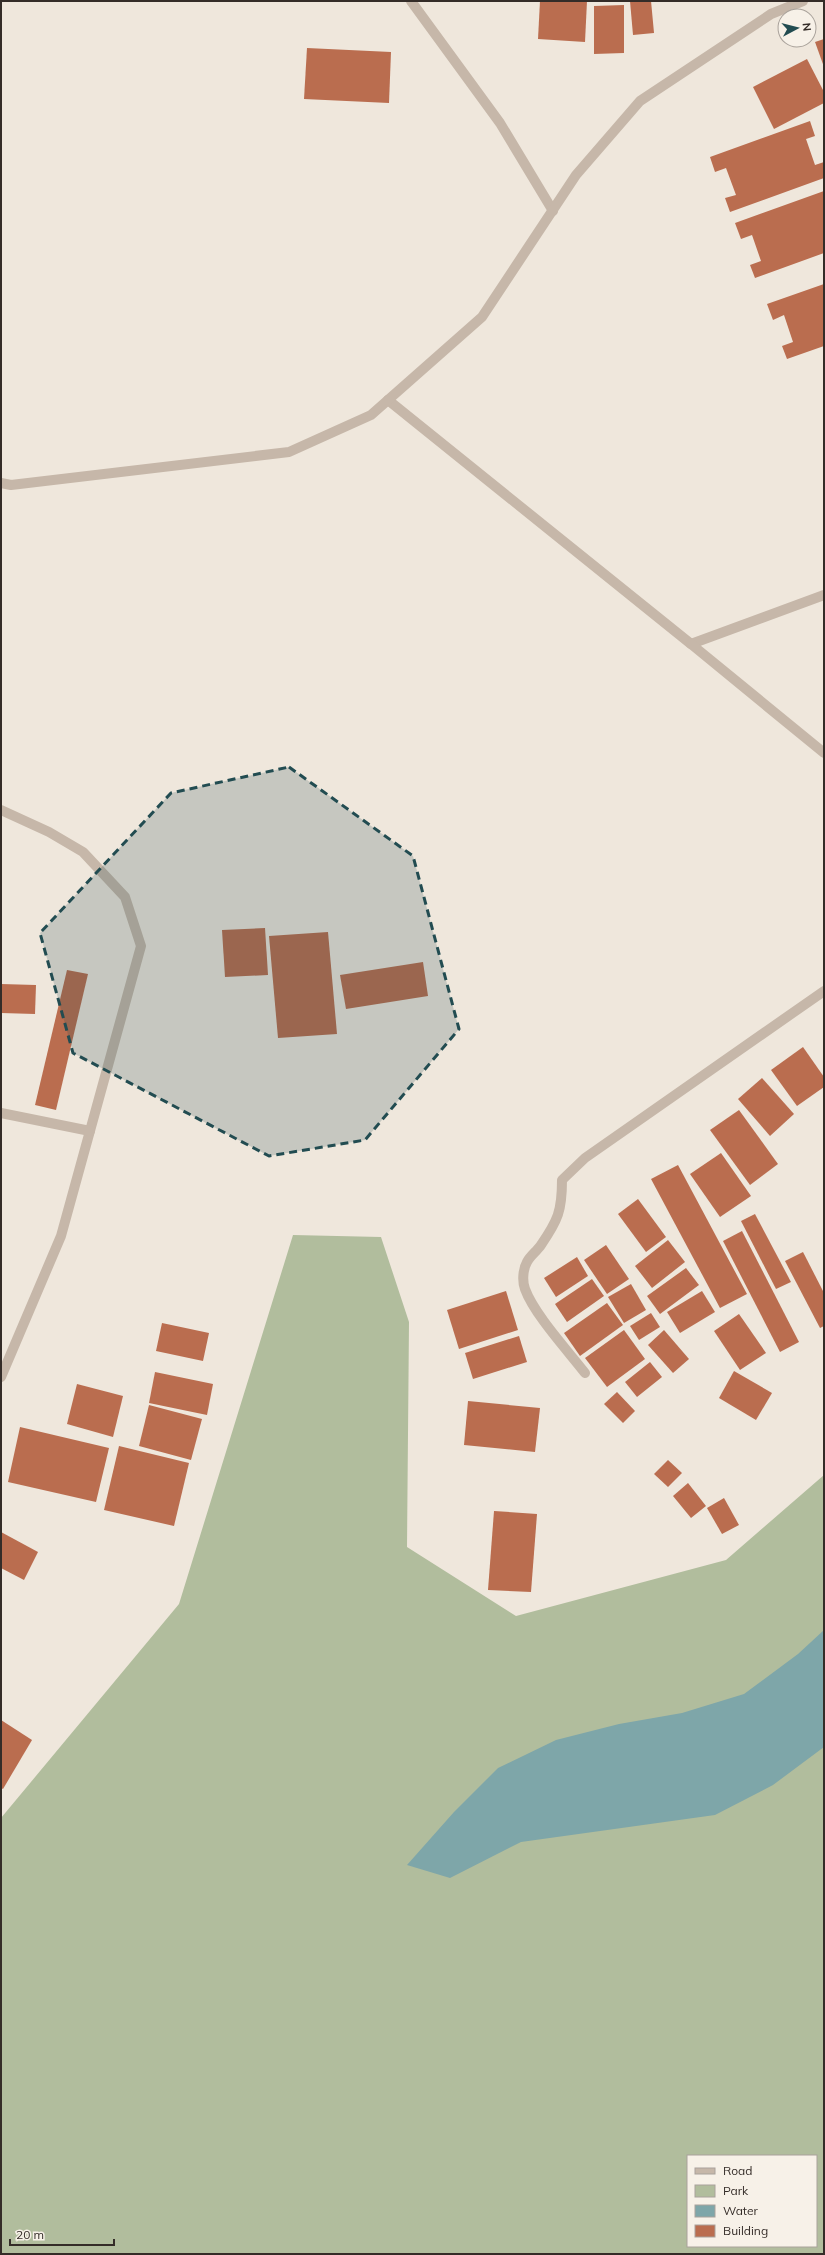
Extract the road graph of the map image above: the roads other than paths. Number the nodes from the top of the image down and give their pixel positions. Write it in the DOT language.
graph roads {
  1 [pos="411,1"];
  2 [pos="803,1"];
  3 [pos="553,211"];
  4 [pos="388,400"];
  5 [pos="1,483"];
  6 [pos="824,596"];
  7 [pos="691,644"];
  8 [pos="824,753"];
  9 [pos="1,810"];
  10 [pos="824,991"];
  11 [pos="1,1113"];
  12 [pos="90,1132"];
  13 [pos="585,1374"];
  14 [pos="1,1376"];
  1 -- 3 [label="street"];
  2 -- 3 [label="street"];
  3 -- 4 [label="street"];
  4 -- 5 [label="street"];
  4 -- 7 [label="street"];
  6 -- 7 [label="street"];
  7 -- 8 [label="street"];
  9 -- 12 [label="street"];
  10 -- 13 [label="street"];
  11 -- 12 [label="street"];
  12 -- 14 [label="street"];
}
